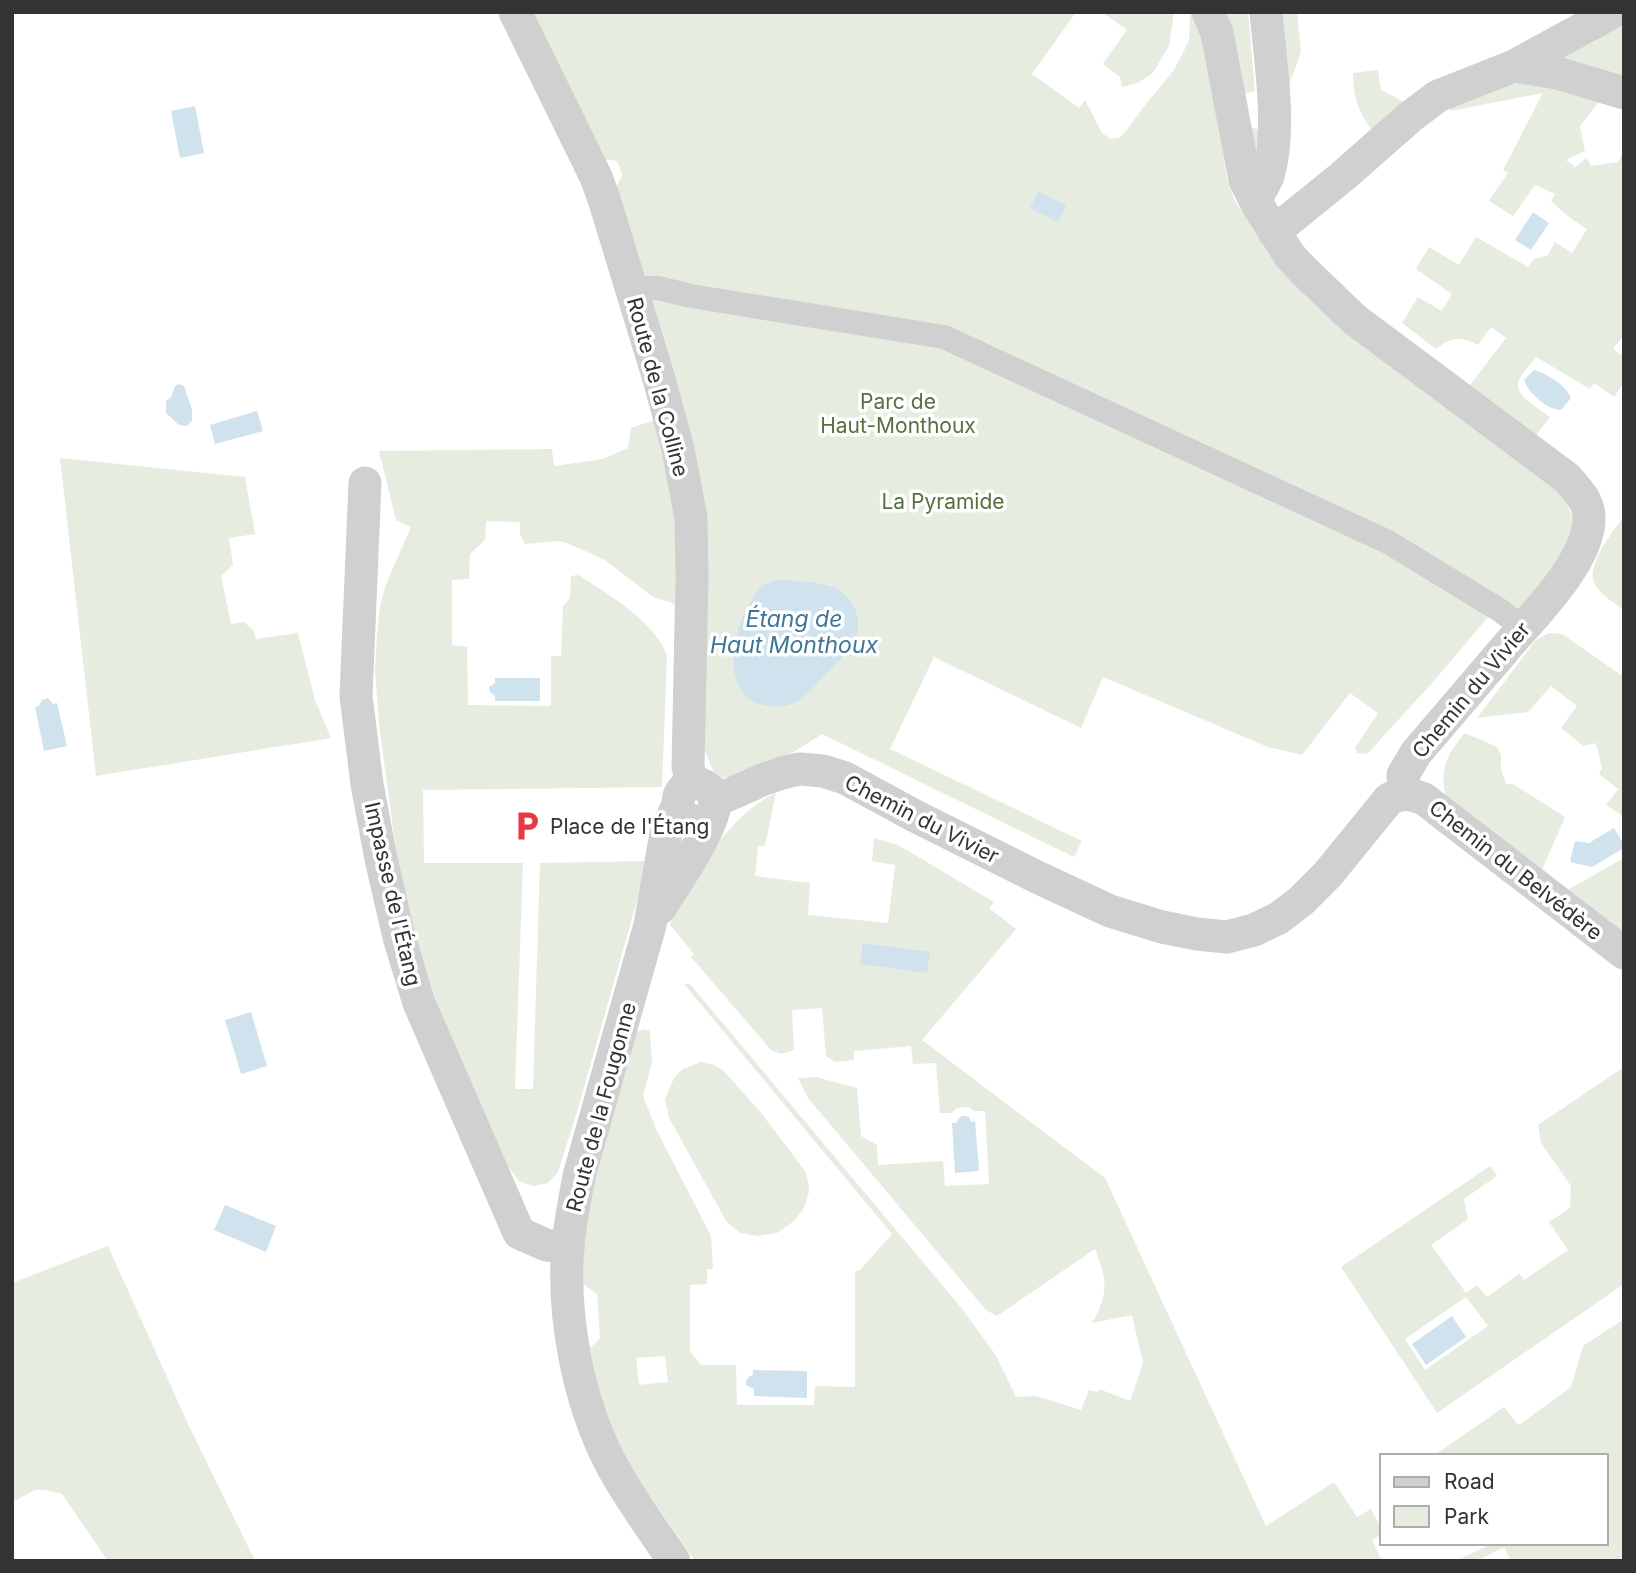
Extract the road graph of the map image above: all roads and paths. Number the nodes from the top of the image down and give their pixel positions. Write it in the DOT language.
graph roads {
  1 [pos="515,12"];
  2 [pos="1208,12"];
  3 [pos="1266,12"];
  4 [pos="1613,12"];
  5 [pos="1514,66"];
  6 [pos="1624,93"];
  7 [pos="1255,200"];
  8 [pos="1274,232"];
  9 [pos="632,287"];
  10 [pos="365,483"];
  11 [pos="1523,628"];
  12 [pos="1405,793"];
  13 [pos="699,801"];
  14 [pos="1624,953"];
  15 [pos="568,1248"];
  16 [pos="674,1561"];
  1 -- 9 [label="street, Route de la Colline"];
  2 -- 7 [label="street, Chemin du Vivier"];
  3 -- 7 [label="street"];
  4 -- 5 [label="street"];
  5 -- 6 [label="street"];
  5 -- 8 [label="street"];
  7 -- 8 [label="street, Chemin du Vivier"];
  8 -- 11 [label="street, Chemin du Vivier"];
  9 -- 11 [label="street"];
  9 -- 13 [label="street, Route de la Colline"];
  10 -- 15 [label="street, Impasse de l'Étang"];
  11 -- 12 [label="street, Chemin du Vivier"];
  12 -- 13 [label="street, Chemin du Vivier"];
  12 -- 14 [label="street, Chemin du Belvédère"];
  13 -- 15 [label="street, Route de la Fougonne"];
  15 -- 16 [label="street, Route de la Fougonne"];
}
